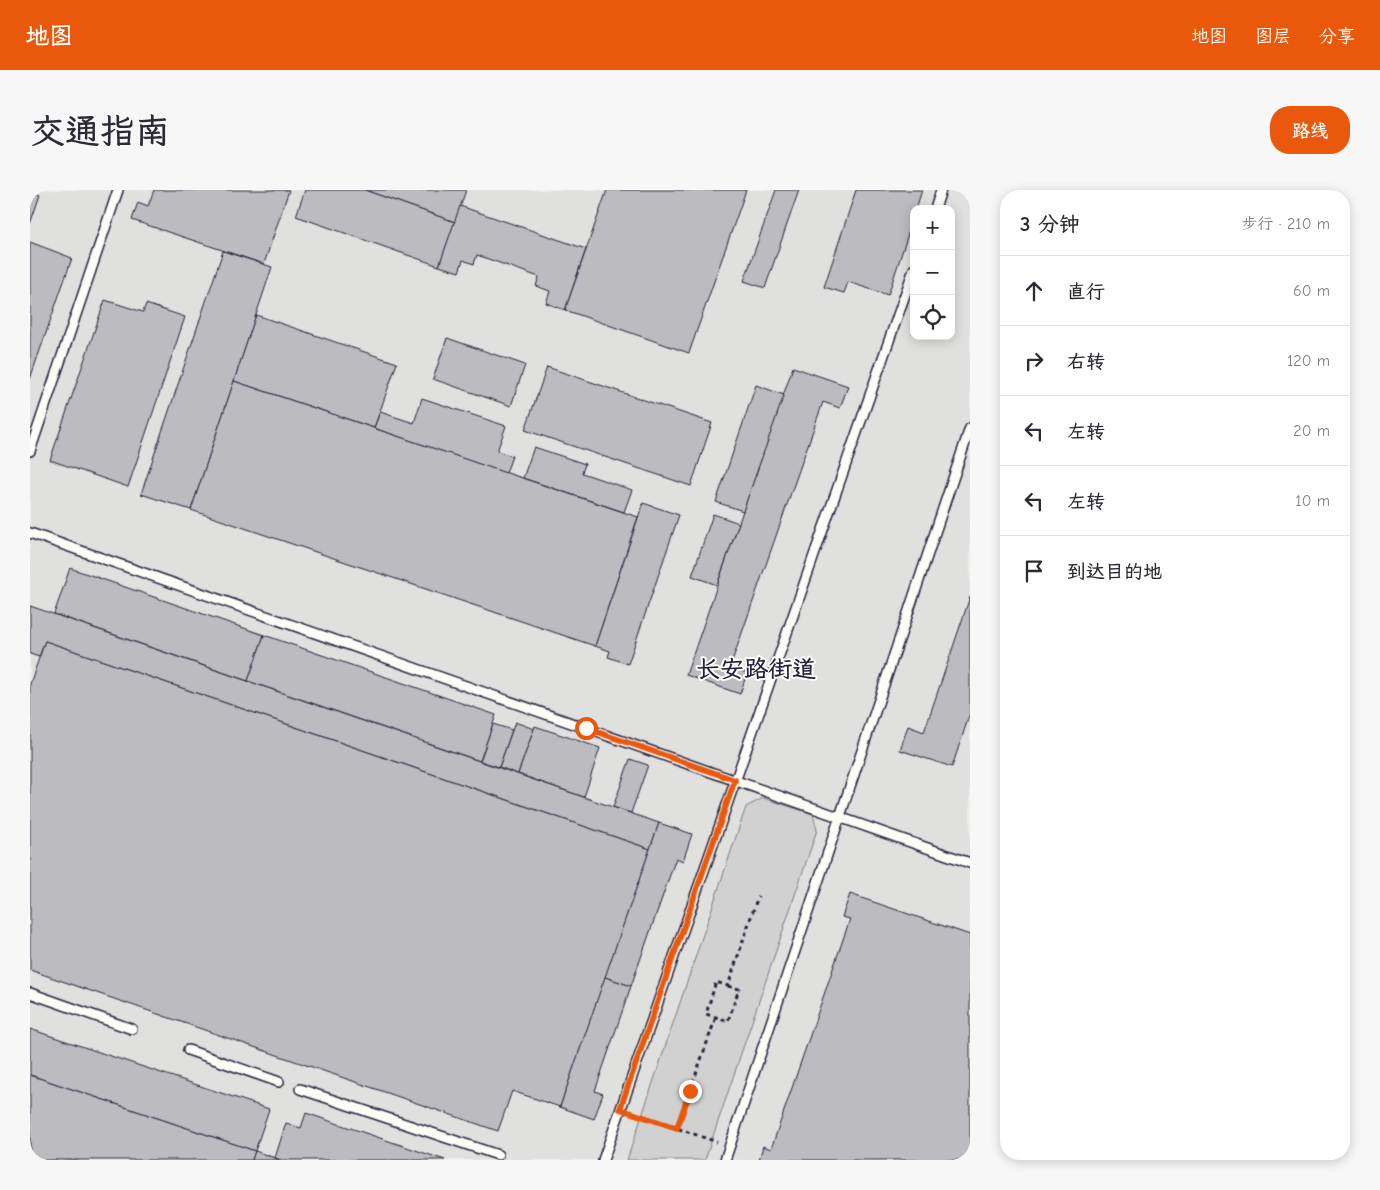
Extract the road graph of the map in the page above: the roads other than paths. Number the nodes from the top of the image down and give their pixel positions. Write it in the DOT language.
graph roads {
  1 [pos="118,190"];
  2 [pos="941,190"];
  3 [pos="936,205"];
  4 [pos="910,280"];
  5 [pos="970,428"];
  6 [pos="30,451"];
  7 [pos="30,533"];
  8 [pos="735,780"];
  9 [pos="840,817"];
  10 [pos="970,862"];
  11 [pos="30,993"];
  12 [pos="132,1030"];
  13 [pos="188,1050"];
  14 [pos="279,1082"];
  15 [pos="300,1089"];
  16 [pos="498,1155"];
  17 [pos="603,1160"];
  18 [pos="725,1160"];
  1 -- 6 [label="lane"];
  2 -- 3 [label="lane"];
  4 -- 8 [label="lane"];
  5 -- 9 [label="lane"];
  7 -- 8 [label="lane"];
  8 -- 9 [label="lane"];
  8 -- 17 [label="lane"];
  9 -- 10 [label="lane"];
  9 -- 18 [label="lane"];
  11 -- 12 [label="lane"];
  13 -- 14 [label="lane"];
  15 -- 16 [label="lane"];
}
